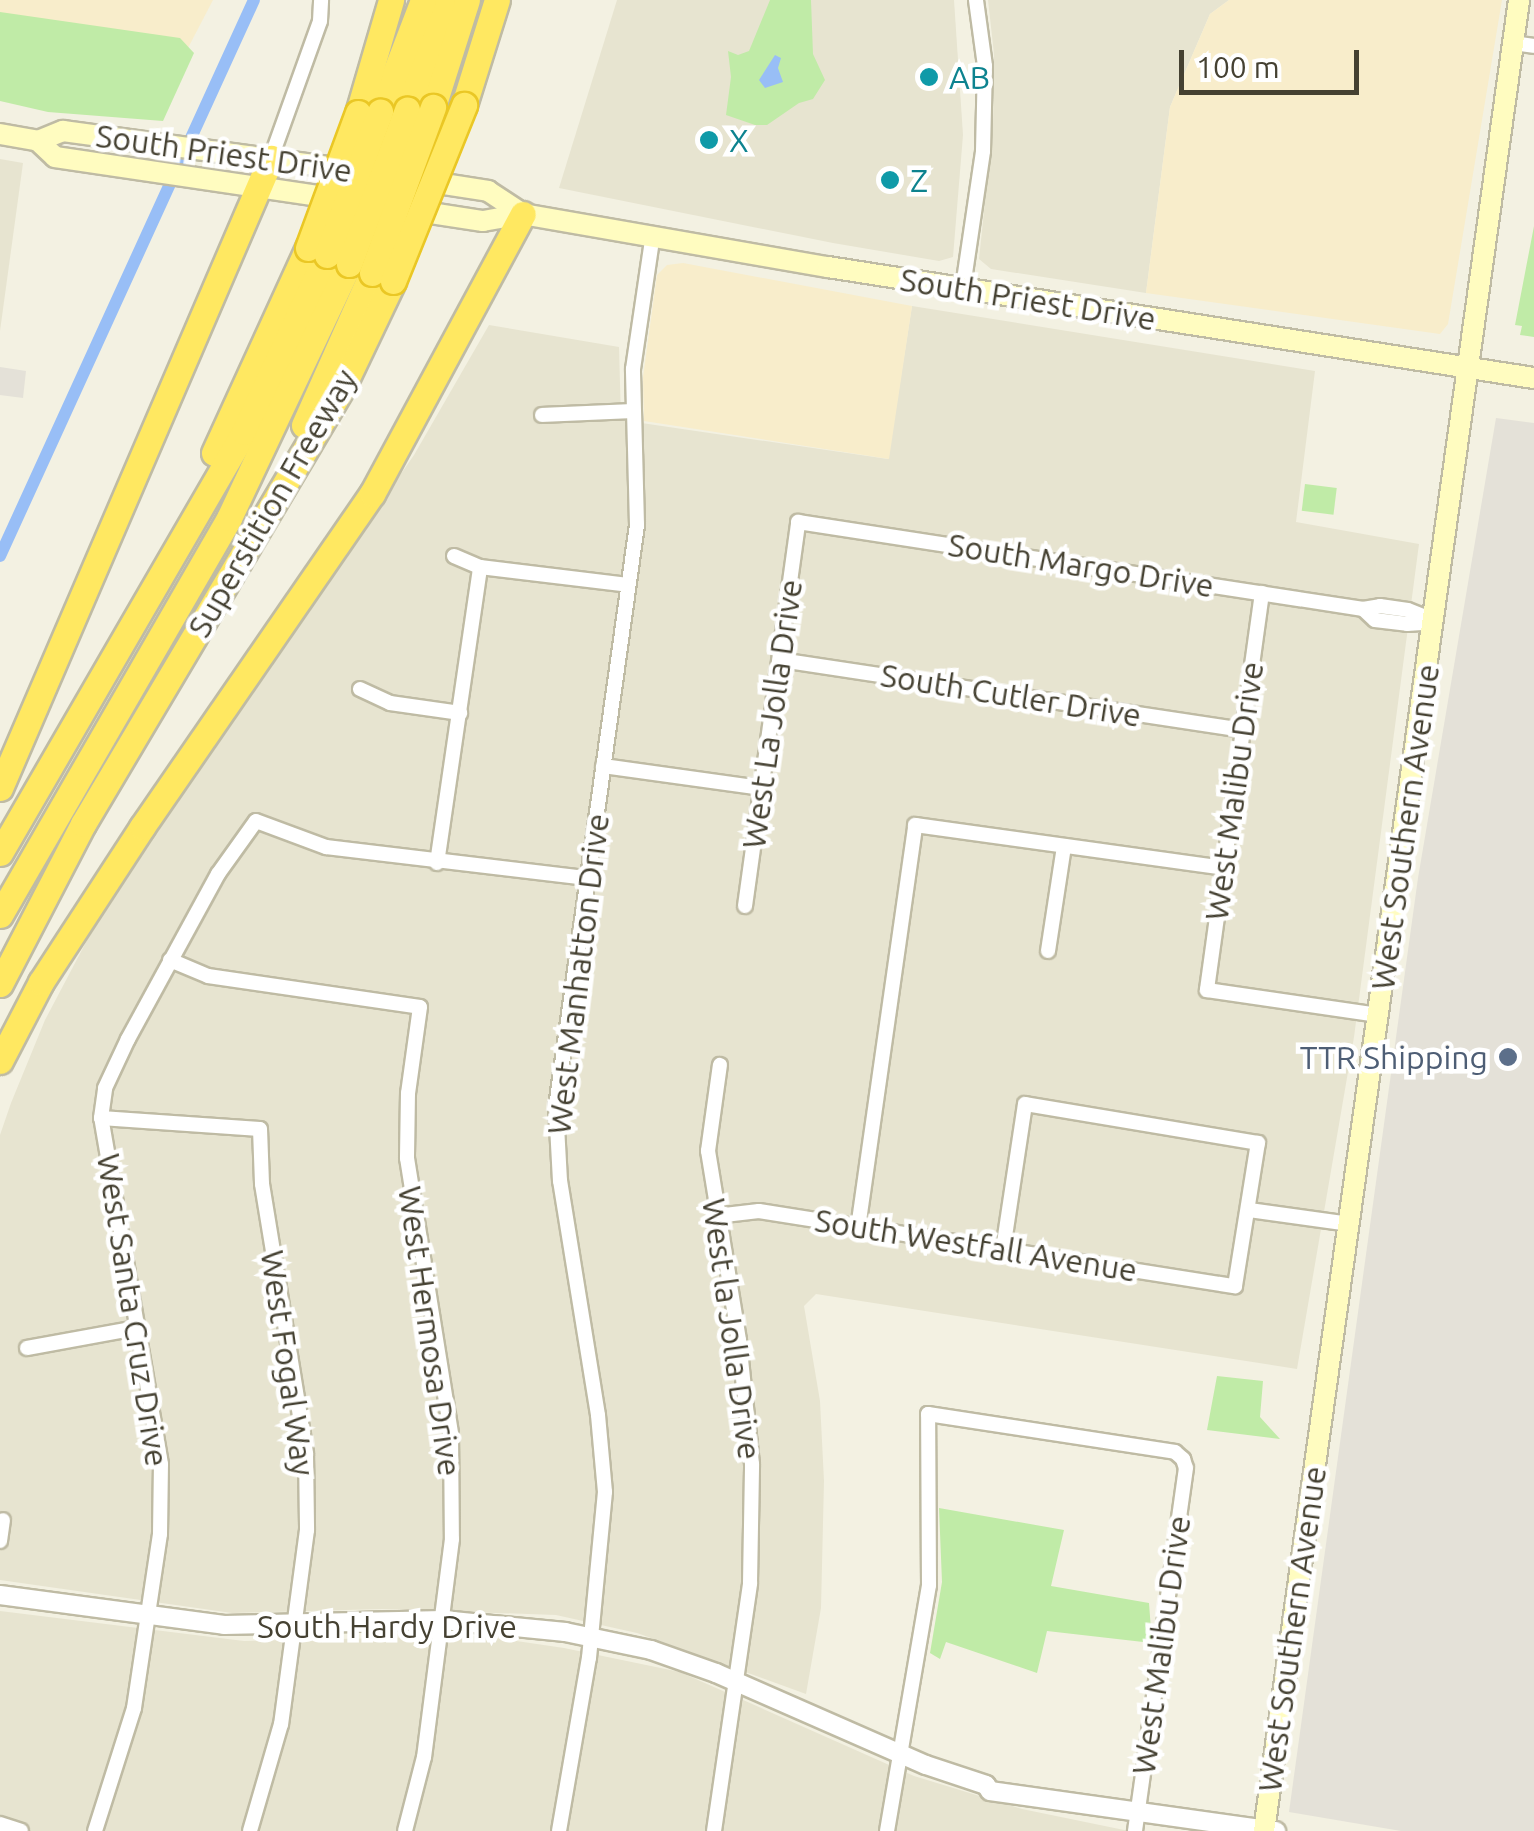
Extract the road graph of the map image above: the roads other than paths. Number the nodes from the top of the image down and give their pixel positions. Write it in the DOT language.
graph roads {
  1 [pos="321,0"];
  2 [pos="391,0"];
  3 [pos="415,0"];
  4 [pos="423,0"];
  5 [pos="442,0"];
  6 [pos="467,0"];
  7 [pos="497,0"];
  8 [pos="976,0"];
  9 [pos="1519,0"];
  10 [pos="1524,44"];
  11 [pos="420,108"];
  12 [pos="369,112"];
  13 [pos="0,134"];
  14 [pos="38,141"];
  15 [pos="172,145"];
  16 [pos="271,158"];
  17 [pos="160,172"];
  18 [pos="258,187"];
  19 [pos="523,214"];
  20 [pos="653,234"];
  21 [pos="350,264"];
  22 [pos="963,287"];
  23 [pos="1469,368"];
  24 [pos="1534,378"];
  25 [pos="632,411"];
  26 [pos="542,414"];
  27 [pos="798,522"];
  28 [pos="454,556"];
  29 [pos="480,567"];
  30 [pos="628,585"];
  31 [pos="1262,593"];
  32 [pos="1434,621"];
  33 [pos="780,660"];
  34 [pos="360,689"];
  35 [pos="460,713"];
  36 [pos="1243,730"];
  37 [pos="603,766"];
  38 [pos="0,788"];
  39 [pos="762,788"];
  40 [pos="1064,846"];
  41 [pos="0,853"];
  42 [pos="437,862"];
  43 [pos="1224,868"];
  44 [pos="587,878"];
  45 [pos="746,906"];
  46 [pos="0,915"];
  47 [pos="1048,951"];
  48 [pos="170,960"];
  49 [pos="0,984"];
  50 [pos="1378,1015"];
  51 [pos="0,1060"];
  52 [pos="720,1065"];
  53 [pos="101,1118"];
  54 [pos="1249,1210"];
  55 [pos="716,1216"];
  56 [pos="1350,1224"];
  57 [pos="858,1228"];
  58 [pos="1003,1249"];
  59 [pos="137,1328"];
  60 [pos="27,1348"];
  61 [pos="3,1520"];
  62 [pos="0,1541"];
  63 [pos="0,1595"];
  64 [pos="149,1616"];
  65 [pos="443,1620"];
  66 [pos="296,1624"];
  67 [pos="591,1637"];
  68 [pos="738,1681"];
  69 [pos="902,1754"];
  70 [pos="1138,1811"];
  71 [pos="0,1824"];
  72 [pos="1268,1830"];
  73 [pos="21,1831"];
  74 [pos="95,1831"];
  75 [pos="250,1831"];
  76 [pos="404,1831"];
  77 [pos="559,1831"];
  78 [pos="714,1831"];
  79 [pos="886,1831"];
  80 [pos="1135,1831"];
  1 -- 16 [label="street"];
  2 -- 12 [label="highway"];
  3 -- 12 [label="highway, Superstition Freeway"];
  4 -- 12 [label="highway"];
  5 -- 11 [label="highway"];
  6 -- 11 [label="highway"];
  7 -- 21 [label="highway, Superstition Freeway, bridge"];
  8 -- 22 [label="street"];
  9 -- 10 [label="main road, West Southern Avenue"];
  10 -- 23 [label="main road, West Southern Avenue"];
  11 -- 21 [label="highway, bridge"];
  12 -- 21 [label="highway, Superstition Freeway, bridge"];
  13 -- 14 [label="main road, South Priest Drive"];
  14 -- 15 [label="main road, South Priest Drive"];
  14 -- 17 [label="main road, South Priest Drive"];
  15 -- 16 [label="main road, South Priest Drive"];
  15 -- 17 [label="street"];
  16 -- 18 [label="highway"];
  16 -- 19 [label="main road, South Priest Drive"];
  17 -- 18 [label="main road, South Priest Drive"];
  18 -- 19 [label="main road, South Priest Drive"];
  18 -- 38 [label="highway"];
  19 -- 20 [label="main road, South Priest Drive"];
  19 -- 51 [label="highway"];
  20 -- 22 [label="main road, South Priest Drive"];
  20 -- 25 [label="street, West Manhatton Drive"];
  21 -- 41 [label="highway, Superstition Freeway"];
  21 -- 46 [label="highway"];
  21 -- 49 [label="highway, Superstition Freeway"];
  22 -- 23 [label="main road, South Priest Drive"];
  23 -- 24 [label="main road, South Priest Drive"];
  23 -- 32 [label="main road, West Southern Avenue"];
  25 -- 26 [label="street"];
  25 -- 30 [label="street, West Manhatton Drive"];
  27 -- 31 [label="street, South Margo Drive"];
  27 -- 33 [label="street, West La Jolla Drive"];
  28 -- 29 [label="street"];
  29 -- 30 [label="street"];
  29 -- 35 [label="street"];
  30 -- 37 [label="street, West Manhatton Drive"];
  31 -- 32 [label="street, South Margo Drive"];
  31 -- 36 [label="street, West Malibu Drive"];
  32 -- 50 [label="main road, West Southern Avenue"];
  33 -- 36 [label="street, South Cutler Drive"];
  33 -- 39 [label="street, West La Jolla Drive"];
  34 -- 35 [label="street"];
  35 -- 42 [label="street"];
  36 -- 43 [label="street, West Malibu Drive"];
  37 -- 39 [label="street"];
  37 -- 44 [label="street, West Manhatton Drive"];
  39 -- 45 [label="street, West La Jolla Drive"];
  40 -- 43 [label="street"];
  40 -- 47 [label="street"];
  40 -- 57 [label="street"];
  42 -- 44 [label="street"];
  42 -- 48 [label="street, West Santa Cruz Drive"];
  43 -- 50 [label="street, West Malibu Drive"];
  44 -- 67 [label="street, West Manhatton Drive"];
  48 -- 53 [label="street, West Santa Cruz Drive"];
  48 -- 65 [label="street, West Hermosa Drive"];
  50 -- 56 [label="main road, West Southern Avenue"];
  52 -- 55 [label="street, West la Jolla Drive"];
  53 -- 59 [label="street, West Santa Cruz Drive"];
  53 -- 66 [label="street, West Fogal Way"];
  54 -- 56 [label="street"];
  54 -- 58 [label="street, South Westfall Avenue"];
  54 -- 58 [label="street"];
  55 -- 57 [label="street, South Westfall Avenue"];
  55 -- 68 [label="street, West la Jolla Drive"];
  56 -- 72 [label="main road, West Southern Avenue"];
  57 -- 58 [label="street, South Westfall Avenue"];
  59 -- 60 [label="street"];
  59 -- 64 [label="street, West Santa Cruz Drive"];
  61 -- 62 [label="street"];
  63 -- 64 [label="street, South Hardy Drive"];
  64 -- 66 [label="street, South Hardy Drive"];
  64 -- 74 [label="street, West Santa Cruz Drive"];
  65 -- 66 [label="street, South Hardy Drive"];
  65 -- 67 [label="street, South Hardy Drive"];
  65 -- 76 [label="street, West Hermosa Drive"];
  66 -- 75 [label="street, West Fogal Way"];
  67 -- 68 [label="street, South Hardy Drive"];
  67 -- 77 [label="street, West Manhatton Drive"];
  68 -- 69 [label="street, South Hardy Drive"];
  68 -- 78 [label="street, West la Jolla Drive"];
  69 -- 70 [label="street, South Hardy Drive"];
  69 -- 70 [label="street, West Malibu Drive"];
  69 -- 79 [label="street"];
  70 -- 72 [label="street, South Hardy Drive"];
  70 -- 80 [label="street, West Malibu Drive"];
  71 -- 73 [label="street"];
}
